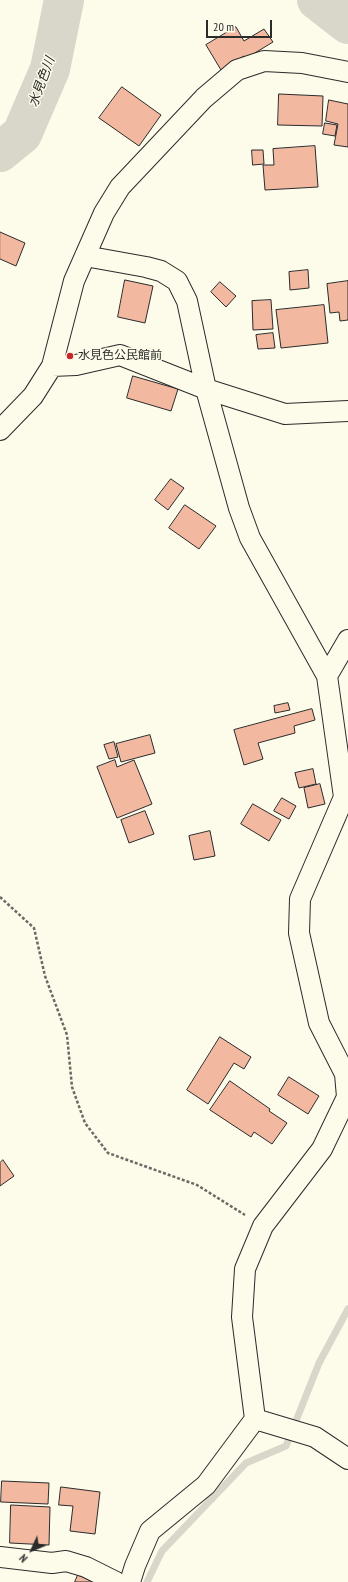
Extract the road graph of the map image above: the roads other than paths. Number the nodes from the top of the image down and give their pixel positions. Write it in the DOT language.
graph roads {
  1 [pos="348,72"];
  2 [pos="85,256"];
  3 [pos="52,366"];
  4 [pos="206,389"];
  5 [pos="348,411"];
  6 [pos="0,430"];
  7 [pos="348,640"];
  8 [pos="327,676"];
  9 [pos="255,1419"];
  10 [pos="348,1459"];
  11 [pos="0,1557"];
  12 [pos="116,1582"];
  13 [pos="130,1582"];
  1 -- 2 [label="street"];
  2 -- 3 [label="street"];
  2 -- 4 [label="street"];
  3 -- 4 [label="street"];
  3 -- 6 [label="street"];
  4 -- 5 [label="street"];
  4 -- 8 [label="street"];
  7 -- 8 [label="street"];
  8 -- 9 [label="street"];
  9 -- 10 [label="street"];
  9 -- 13 [label="street"];
  11 -- 12 [label="street"];
}
